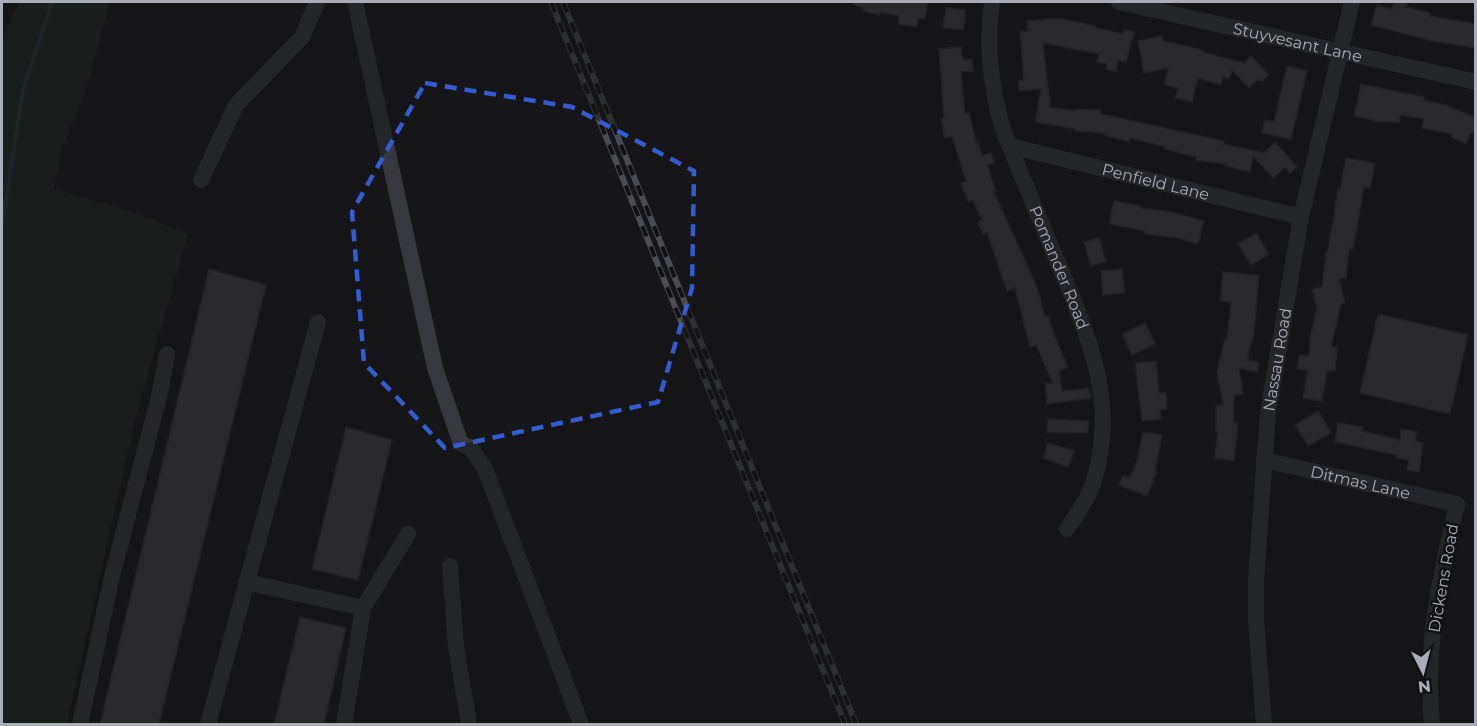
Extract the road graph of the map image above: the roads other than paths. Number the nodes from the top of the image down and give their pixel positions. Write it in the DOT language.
graph roads {
  1 [pos="317,2"];
  2 [pos="355,2"];
  3 [pos="992,2"];
  4 [pos="1119,2"];
  5 [pos="1352,2"];
  6 [pos="1341,51"];
  7 [pos="1476,82"];
  8 [pos="1010,146"];
  9 [pos="201,180"];
  10 [pos="1301,217"];
  11 [pos="318,322"];
  12 [pos="167,354"];
  13 [pos="1264,460"];
  14 [pos="1457,504"];
  15 [pos="1067,529"];
  16 [pos="408,534"];
  17 [pos="450,566"];
  18 [pos="246,582"];
  19 [pos="363,608"];
  20 [pos="80,724"];
  21 [pos="208,724"];
  22 [pos="344,724"];
  23 [pos="468,724"];
  24 [pos="581,724"];
  25 [pos="1264,724"];
  26 [pos="1432,724"];
  1 -- 9 [label="street"];
  2 -- 24 [label="street"];
  3 -- 8 [label="street, Pomander Road"];
  4 -- 6 [label="street, Stuyvesant Lane"];
  5 -- 6 [label="street, Nassau Road"];
  6 -- 7 [label="street, Stuyvesant Lane"];
  6 -- 10 [label="street, Nassau Road"];
  8 -- 10 [label="street, Penfield Lane"];
  8 -- 15 [label="street, Pomander Road"];
  10 -- 13 [label="street, Nassau Road"];
  11 -- 18 [label="street"];
  12 -- 20 [label="street"];
  13 -- 14 [label="street, Ditmas Lane"];
  13 -- 25 [label="street, Nassau Road"];
  14 -- 26 [label="street, Dickens Road"];
  16 -- 19 [label="street"];
  17 -- 23 [label="street"];
  18 -- 19 [label="street"];
  18 -- 21 [label="street"];
  19 -- 22 [label="street"];
}
